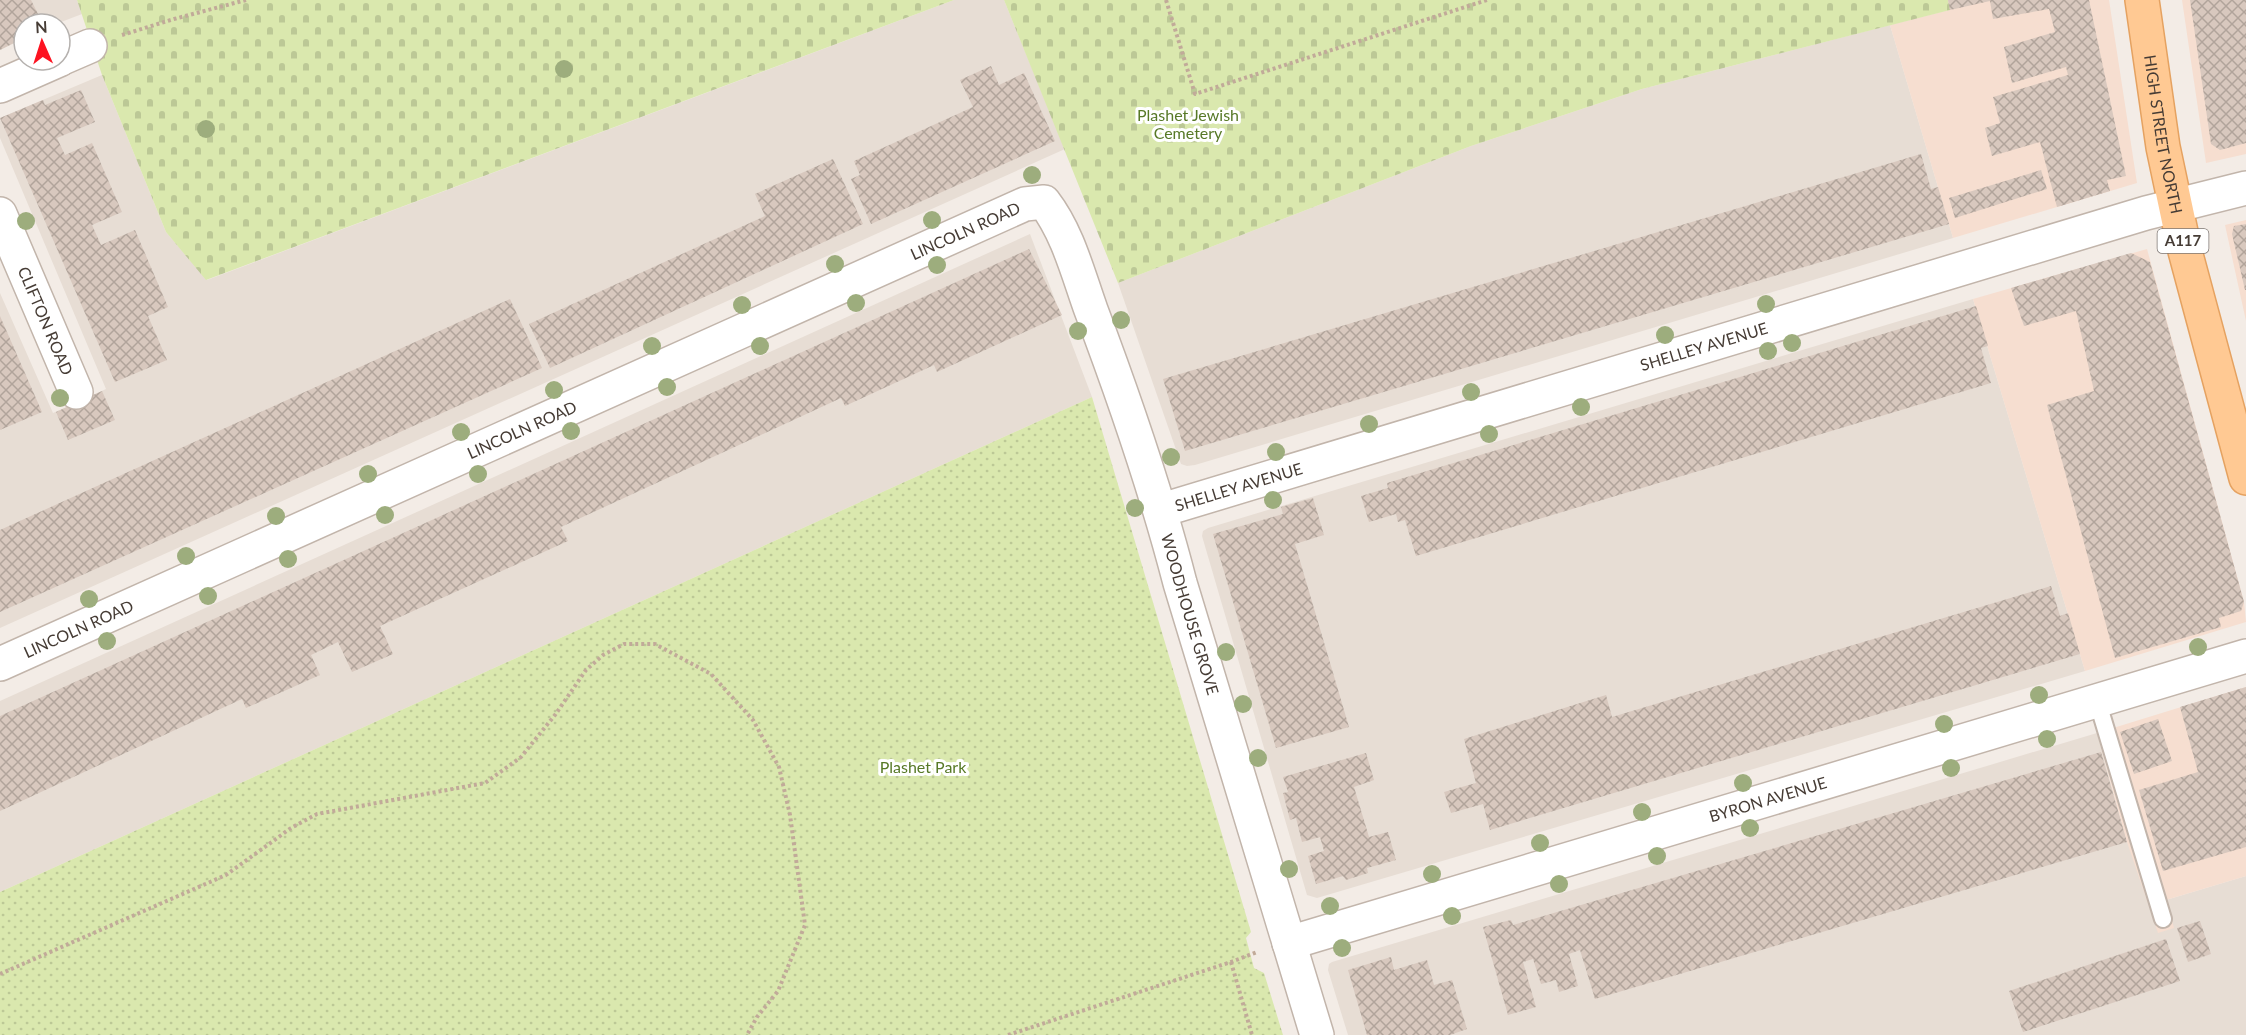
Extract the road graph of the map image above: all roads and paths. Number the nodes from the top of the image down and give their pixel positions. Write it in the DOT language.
graph roads {
  1 [pos="246,0"];
  2 [pos="1166,0"];
  3 [pos="1487,0"];
  4 [pos="2142,0"];
  5 [pos="236,1"];
  6 [pos="90,46"];
  7 [pos="72,54"];
  8 [pos="32,72"];
  9 [pos="0,86"];
  10 [pos="2246,188"];
  11 [pos="1044,202"];
  12 [pos="2175,204"];
  13 [pos="0,214"];
  14 [pos="76,392"];
  15 [pos="2246,478"];
  16 [pos="1162,510"];
  17 [pos="2246,656"];
  18 [pos="0,664"];
  19 [pos="2097,700"];
  20 [pos="2163,919"];
  21 [pos="1289,943"];
  22 [pos="1232,962"];
  23 [pos="0,974"];
  24 [pos="747,1035"];
  25 [pos="1008,1035"];
  26 [pos="1252,1035"];
  27 [pos="1317,1035"];
  1 -- 5 [label="path"];
  2 -- 3 [label="path"];
  4 -- 12 [label="main road, HIGH STREET NORTH / A117"];
  5 -- 6 [label="path"];
  6 -- 7 [label="street"];
  8 -- 9 [label="street"];
  10 -- 12 [label="street, SHELLEY AVENUE"];
  11 -- 16 [label="street, WOODHOUSE GROVE"];
  11 -- 18 [label="street, LINCOLN ROAD"];
  12 -- 15 [label="main road, HIGH STREET NORTH / A117"];
  12 -- 16 [label="street, SHELLEY AVENUE"];
  13 -- 14 [label="street, CLIFTON ROAD"];
  16 -- 21 [label="street, WOODHOUSE GROVE"];
  17 -- 19 [label="street, BYRON AVENUE"];
  19 -- 20 [label="lane"];
  19 -- 21 [label="street, BYRON AVENUE"];
  21 -- 22 [label="path"];
  21 -- 27 [label="street, WOODHOUSE GROVE"];
  22 -- 25 [label="path"];
  22 -- 26 [label="path"];
  23 -- 24 [label="path"];
}
